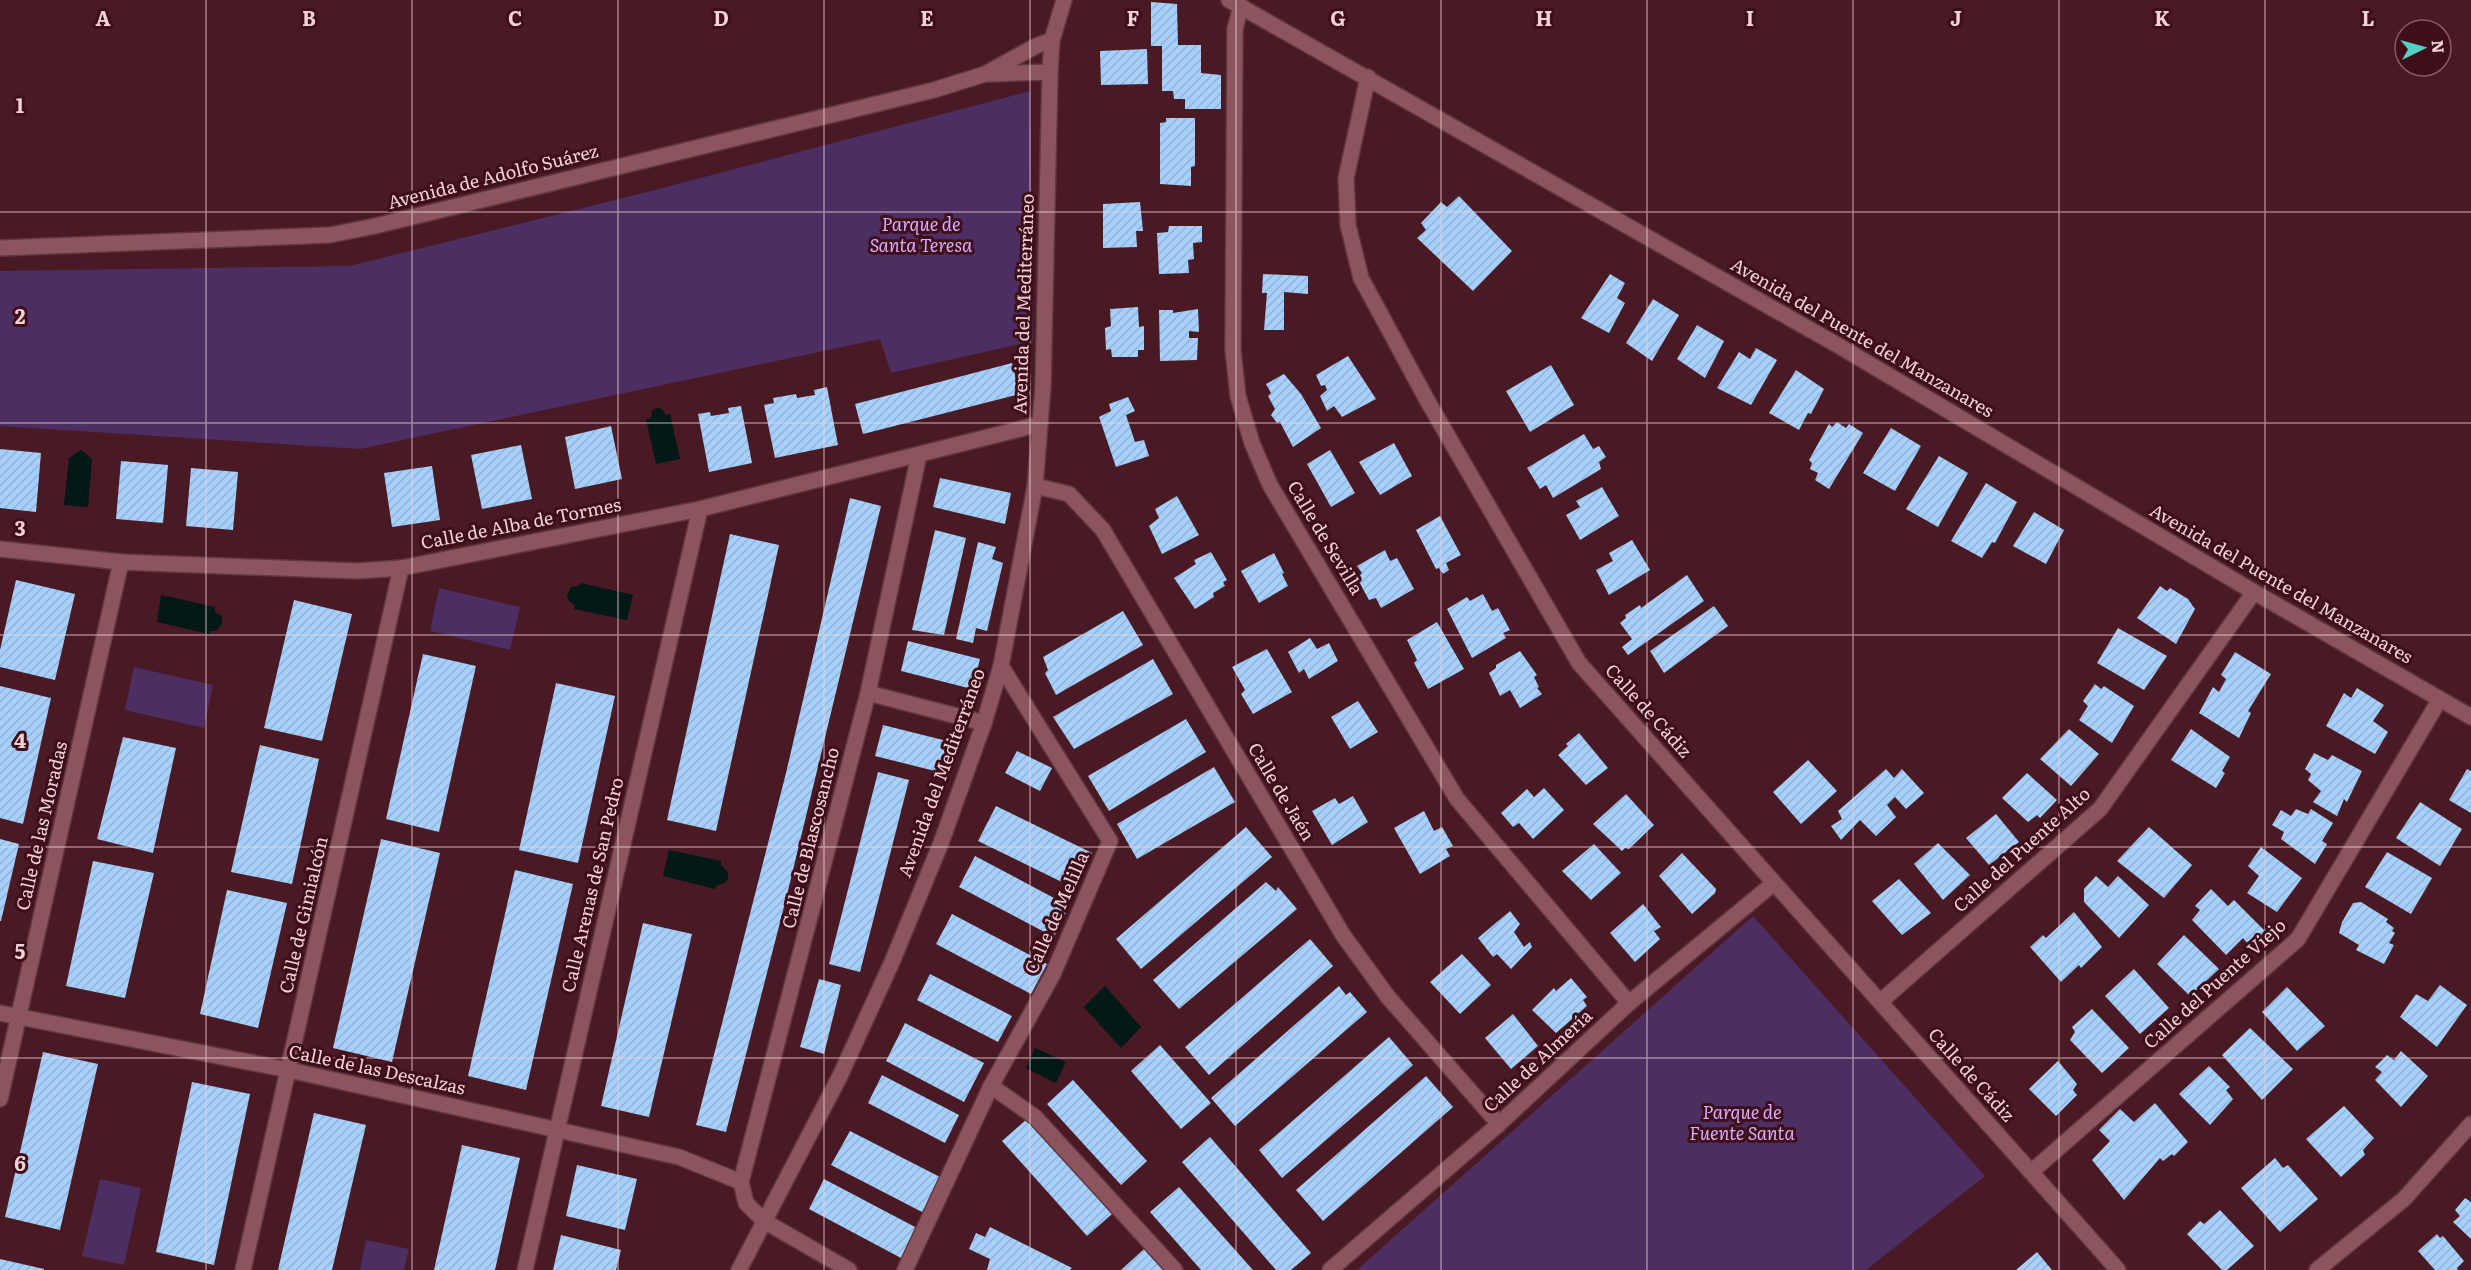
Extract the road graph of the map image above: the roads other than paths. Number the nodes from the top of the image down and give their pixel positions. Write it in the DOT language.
graph roads {
  1 [pos="1064,0"];
  2 [pos="1235,3"];
  3 [pos="1053,40"];
  4 [pos="1050,72"];
  5 [pos="985,74"];
  6 [pos="1368,77"];
  7 [pos="0,248"];
  8 [pos="1040,424"];
  9 [pos="919,455"];
  10 [pos="1035,486"];
  11 [pos="700,509"];
  12 [pos="0,549"];
  13 [pos="121,562"];
  14 [pos="401,568"];
  15 [pos="2253,592"];
  16 [pos="1001,666"];
  17 [pos="868,693"];
  18 [pos="2440,699"];
  19 [pos="2471,717"];
  20 [pos="984,723"];
  21 [pos="1774,883"];
  22 [pos="1880,1002"];
  23 [pos="1629,1003"];
  24 [pos="0,1013"];
  25 [pos="18,1018"];
  26 [pos="289,1070"];
  27 [pos="991,1086"];
  28 [pos="0,1099"];
  29 [pos="1498,1124"];
  30 [pos="2471,1124"];
  31 [pos="557,1129"];
  32 [pos="2031,1172"];
  33 [pos="741,1182"];
  34 [pos="764,1221"];
  35 [pos="243,1270"];
  36 [pos="525,1270"];
  37 [pos="739,1270"];
  38 [pos="849,1270"];
  39 [pos="905,1270"];
  40 [pos="1175,1270"];
  41 [pos="1330,1270"];
  42 [pos="2118,1270"];
  43 [pos="2318,1270"];
  1 -- 3 [label="street"];
  2 -- 6 [label="street, Avenida del Puente del Manzanares"];
  2 -- 23 [label="street, Calle de Sevilla"];
  3 -- 4 [label="street"];
  3 -- 5 [label="street, Avenida de Adolfo Suárez"];
  4 -- 5 [label="street, Avenida de Adolfo Suárez"];
  4 -- 8 [label="street, Avenida del Mediterráneo"];
  5 -- 7 [label="street, Avenida de Adolfo Suárez"];
  6 -- 15 [label="street, Avenida del Puente del Manzanares"];
  6 -- 21 [label="street, Calle de Cádiz"];
  8 -- 9 [label="street, Calle de Alba de Tormes"];
  8 -- 10 [label="street, Avenida del Mediterráneo"];
  9 -- 11 [label="street, Calle de Alba de Tormes"];
  9 -- 17 [label="street, Calle de Blascosancho"];
  10 -- 16 [label="street, Avenida del Mediterráneo"];
  10 -- 29 [label="street, Calle de Jaén"];
  11 -- 14 [label="street, Calle de Alba de Tormes"];
  11 -- 31 [label="street, Calle Arenas de San Pedro"];
  12 -- 13 [label="street, Calle de Alba de Tormes"];
  13 -- 14 [label="street, Calle de Alba de Tormes"];
  13 -- 25 [label="street, Calle de las Moradas"];
  14 -- 26 [label="street, Calle de Gimialcón"];
  15 -- 18 [label="street, Avenida del Puente del Manzanares"];
  15 -- 22 [label="street, Calle del Puente Alto"];
  16 -- 20 [label="street, Avenida del Mediterráneo"];
  16 -- 27 [label="street, Calle de Melilla"];
  17 -- 20 [label="street"];
  17 -- 33 [label="street, Calle de Blascosancho"];
  18 -- 19 [label="street, Avenida del Puente del Manzanares"];
  18 -- 32 [label="street, Calle del Puente Viejo"];
  20 -- 34 [label="street, Avenida del Mediterráneo"];
  21 -- 22 [label="street, Calle de Cádiz"];
  21 -- 23 [label="street, Calle de Almería"];
  22 -- 32 [label="street, Calle de Cádiz"];
  23 -- 29 [label="street, Calle de Almería"];
  24 -- 25 [label="street, Calle de las Descalzas"];
  25 -- 26 [label="street, Calle de las Descalzas"];
  25 -- 28 [label="street, Calle de las Moradas"];
  26 -- 31 [label="street, Calle de las Descalzas"];
  26 -- 35 [label="street, Calle de Gimialcón"];
  27 -- 39 [label="street, Calle de Melilla"];
  27 -- 40 [label="street"];
  29 -- 41 [label="street, Calle de Almería"];
  30 -- 43 [label="street"];
  31 -- 33 [label="street, Calle de las Descalzas"];
  31 -- 36 [label="street, Calle Arenas de San Pedro"];
  32 -- 42 [label="street, Calle de Cádiz"];
  33 -- 34 [label="street"];
  34 -- 37 [label="street, Avenida del Mediterráneo"];
  34 -- 38 [label="street"];
}
